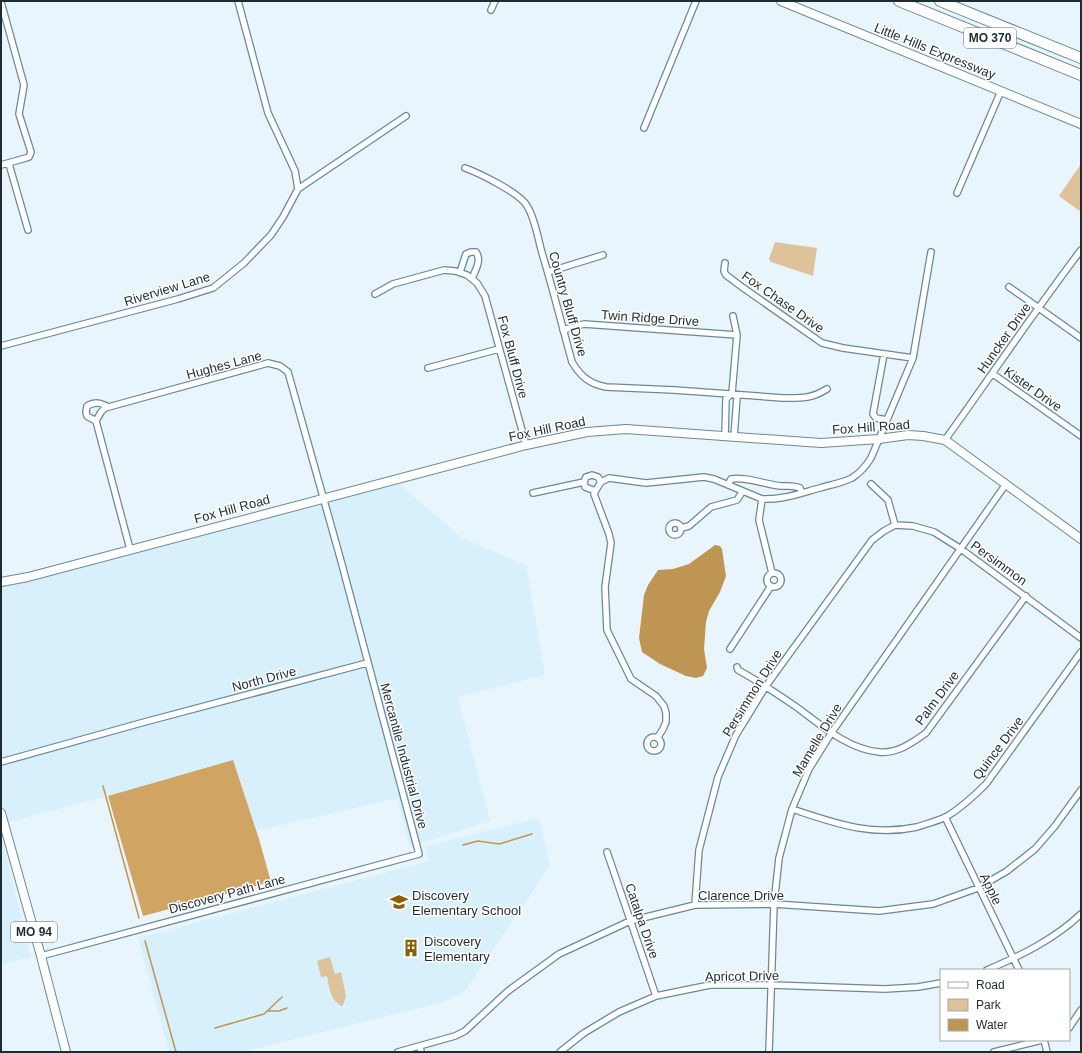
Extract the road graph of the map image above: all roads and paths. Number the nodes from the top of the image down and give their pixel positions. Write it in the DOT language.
graph roads {
  1 [pos="238,1"];
  2 [pos="495,1"];
  3 [pos="696,1"];
  4 [pos="781,1"];
  5 [pos="899,1"];
  6 [pos="940,1"];
  7 [pos="1,2"];
  8 [pos="490,10"];
  9 [pos="1081,58"];
  10 [pos="1081,75"];
  11 [pos="1001,90"];
  12 [pos="406,116"];
  13 [pos="1081,124"];
  14 [pos="644,128"];
  15 [pos="9,164"];
  16 [pos="1,165"];
  17 [pos="465,168"];
  18 [pos="298,189"];
  19 [pos="957,193"];
  20 [pos="28,230"];
  21 [pos="1081,250"];
  22 [pos="932,252"];
  23 [pos="603,255"];
  24 [pos="725,263"];
  25 [pos="460,272"];
  26 [pos="548,272"];
  27 [pos="472,279"];
  28 [pos="1009,287"];
  29 [pos="375,294"];
  30 [pos="1038,308"];
  31 [pos="733,316"];
  32 [pos="564,330"];
  33 [pos="736,335"];
  34 [pos="1081,338"];
  35 [pos="1,346"];
  36 [pos="499,349"];
  37 [pos="884,354"];
  38 [pos="913,358"];
  39 [pos="428,368"];
  40 [pos="993,374"];
  41 [pos="827,390"];
  42 [pos="732,394"];
  43 [pos="108,407"];
  44 [pos="887,420"];
  45 [pos="96,421"];
  46 [pos="725,436"];
  47 [pos="1081,436"];
  48 [pos="734,437"];
  49 [pos="879,439"];
  50 [pos="945,440"];
  51 [pos="526,445"];
  52 [pos="584,482"];
  53 [pos="600,482"];
  54 [pos="871,484"];
  55 [pos="1006,484"];
  56 [pos="728,485"];
  57 [pos="595,491"];
  58 [pos="742,492"];
  59 [pos="802,493"];
  60 [pos="533,494"];
  61 [pos="322,498"];
  62 [pos="762,499"];
  63 [pos="895,525"];
  64 [pos="681,528"];
  65 [pos="1081,539"];
  66 [pos="130,549"];
  67 [pos="961,549"];
  68 [pos="772,574"];
  69 [pos="1,582"];
  70 [pos="771,586"];
  71 [pos="1026,596"];
  72 [pos="1081,638"];
  73 [pos="730,648"];
  74 [pos="1081,652"];
  75 [pos="367,663"];
  76 [pos="737,667"];
  77 [pos="766,686"];
  78 [pos="832,732"];
  79 [pos="658,738"];
  80 [pos="1,762"];
  81 [pos="1081,790"];
  82 [pos="792,809"];
  83 [pos="1,813"];
  84 [pos="945,817"];
  85 [pos="608,852"];
  86 [pos="419,854"];
  87 [pos="978,888"];
  88 [pos="774,904"];
  89 [pos="694,905"];
  90 [pos="1081,914"];
  91 [pos="630,921"];
  92 [pos="41,956"];
  93 [pos="1013,959"];
  94 [pos="989,969"];
  95 [pos="1018,969"];
  96 [pos="940,983"];
  97 [pos="771,985"];
  98 [pos="656,996"];
  99 [pos="1081,1010"];
  100 [pos="1070,1026"];
  101 [pos="1039,1041"];
  102 [pos="1043,1041"];
  103 [pos="421,1049"];
  104 [pos="66,1052"];
  105 [pos="398,1052"];
  106 [pos="560,1052"];
  107 [pos="768,1052"];
  108 [pos="994,1052"];
  109 [pos="1047,1052"];
  1 -- 18 [label="street"];
  2 -- 8 [label="street"];
  3 -- 14 [label="street"];
  4 -- 11 [label="street, Little Hills Expressway"];
  5 -- 10 [label="highway, MO 370"];
  6 -- 9 [label="highway, MO 370"];
  7 -- 15 [label="street"];
  11 -- 13 [label="street, Little Hills Expressway"];
  11 -- 19 [label="street"];
  12 -- 18 [label="street, Riverview Lane"];
  15 -- 16 [label="street"];
  15 -- 20 [label="street"];
  17 -- 26 [label="street, Country Bluff Drive"];
  18 -- 35 [label="street, Riverview Lane"];
  21 -- 30 [label="street, Huncker Drive"];
  22 -- 38 [label="street"];
  23 -- 26 [label="street"];
  24 -- 37 [label="street, Fox Chase Drive"];
  25 -- 27 [label="street, Fox Bluff Drive"];
  25 -- 27 [label="street"];
  25 -- 29 [label="street, Fox Bluff Drive"];
  26 -- 32 [label="street, Country Bluff Drive"];
  27 -- 36 [label="street, Fox Bluff Drive"];
  28 -- 30 [label="street"];
  30 -- 34 [label="street"];
  30 -- 40 [label="street, Huncker Drive"];
  31 -- 33 [label="street"];
  32 -- 33 [label="street, Twin Ridge Drive"];
  32 -- 42 [label="street, Country Bluff Drive"];
  33 -- 42 [label="street"];
  36 -- 39 [label="street"];
  36 -- 51 [label="street, Fox Bluff Drive"];
  37 -- 38 [label="street, Fox Chase Drive"];
  37 -- 44 [label="street"];
  38 -- 44 [label="street"];
  40 -- 47 [label="street, Kister Drive"];
  40 -- 50 [label="street, Huncker Drive"];
  41 -- 42 [label="street, Country Bluff Drive"];
  42 -- 46 [label="street"];
  42 -- 48 [label="street"];
  43 -- 45 [label="street"];
  43 -- 45 [label="street, Hughes Lane"];
  43 -- 61 [label="street, Hughes Lane"];
  44 -- 49 [label="street"];
  45 -- 66 [label="street, Hughes Lane"];
  46 -- 48 [label="street, Fox Hill Road"];
  46 -- 51 [label="street, Fox Hill Road"];
  48 -- 49 [label="street, Fox Hill Road"];
  49 -- 50 [label="street, Fox Hill Road"];
  49 -- 59 [label="street"];
  50 -- 55 [label="street, Fox Hill Road"];
  51 -- 61 [label="street, Fox Hill Road"];
  52 -- 53 [label="street"];
  52 -- 57 [label="street"];
  52 -- 60 [label="street"];
  53 -- 56 [label="street"];
  53 -- 57 [label="street"];
  54 -- 63 [label="street"];
  55 -- 65 [label="street, Fox Hill Road"];
  55 -- 67 [label="street, Mamelle Drive"];
  56 -- 58 [label="street"];
  56 -- 59 [label="street"];
  57 -- 79 [label="street"];
  58 -- 62 [label="street"];
  58 -- 64 [label="street"];
  59 -- 62 [label="street"];
  61 -- 66 [label="street, Fox Hill Road"];
  61 -- 75 [label="street"];
  62 -- 68 [label="street"];
  63 -- 67 [label="street, Persimmon"];
  63 -- 77 [label="street, Persimmon Drive"];
  66 -- 69 [label="street, Fox Hill Road"];
  67 -- 71 [label="street, Persimmon"];
  67 -- 78 [label="street, Mamelle Drive"];
  68 -- 70 [label="street"];
  68 -- 70 [label="street"];
  70 -- 73 [label="street"];
  71 -- 72 [label="street, Persimmon"];
  71 -- 78 [label="street, Palm Drive"];
  74 -- 84 [label="street, Quince Drive"];
  75 -- 80 [label="street, North Drive"];
  75 -- 86 [label="street, Mercantile Industrial Drive"];
  76 -- 77 [label="street, Palm Drive"];
  77 -- 78 [label="street, Palm Drive"];
  77 -- 89 [label="street, Persimmon Drive"];
  78 -- 82 [label="street, Mamelle Drive"];
  81 -- 87 [label="street, Clarence Drive"];
  82 -- 84 [label="street, Quince Drive"];
  82 -- 88 [label="street, Mamelle Drive"];
  83 -- 92 [label="street, MO 94"];
  84 -- 87 [label="street, Apple"];
  85 -- 91 [label="street, Catalpa Drive"];
  86 -- 92 [label="street, Discovery Path Lane"];
  87 -- 88 [label="street, Clarence Drive"];
  87 -- 93 [label="street, Apple"];
  88 -- 89 [label="street, Clarence Drive"];
  88 -- 97 [label="street, Mamelle Drive"];
  89 -- 91 [label="street, Clarence Drive"];
  90 -- 93 [label="street"];
  91 -- 98 [label="street, Catalpa Drive"];
  91 -- 103 [label="street, Clarence Drive"];
  92 -- 104 [label="street, MO 94"];
  93 -- 94 [label="street"];
  93 -- 95 [label="street, Apple"];
  96 -- 97 [label="street, Apricot Drive"];
  97 -- 98 [label="street, Apricot Drive"];
  97 -- 107 [label="street, Mamelle Drive"];
  98 -- 106 [label="street, Apricot Drive"];
  99 -- 100 [label="street"];
  101 -- 108 [label="street"];
  102 -- 109 [label="street"];
  103 -- 105 [label="street, Clarence Drive"];
}
